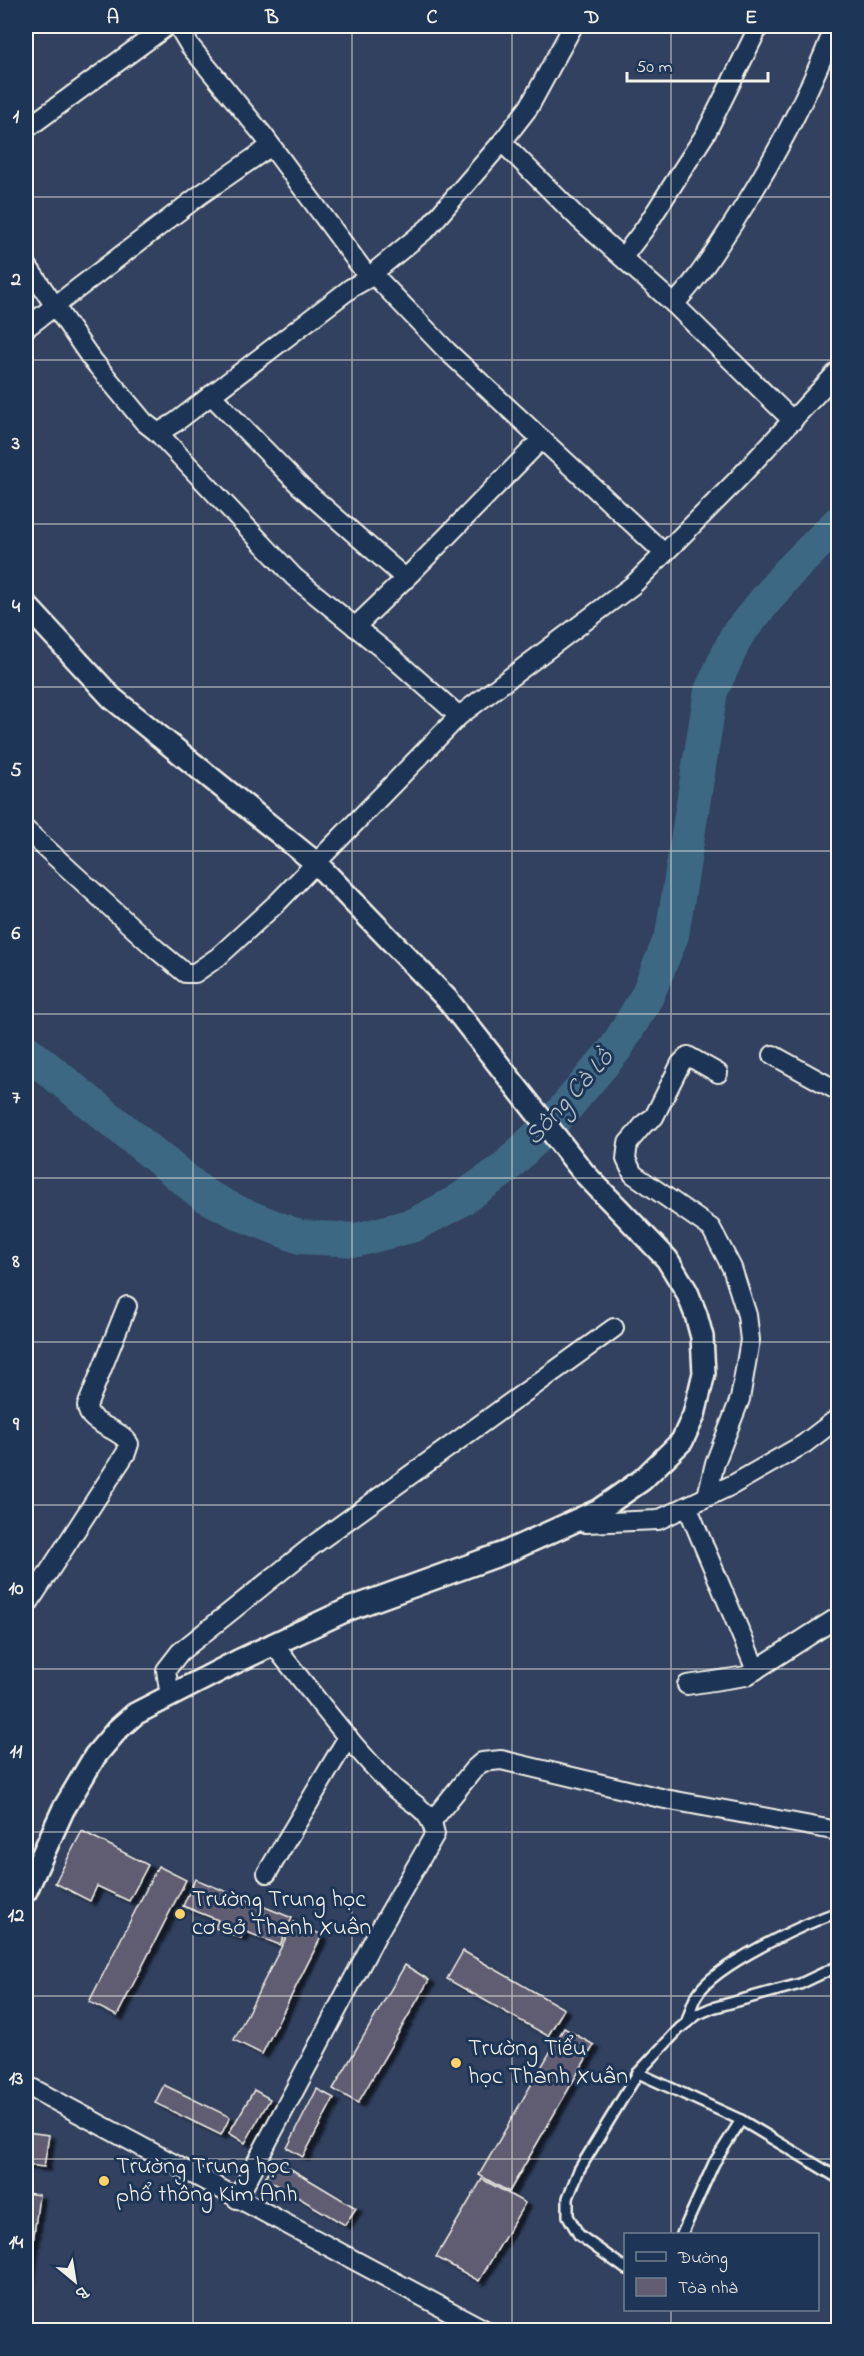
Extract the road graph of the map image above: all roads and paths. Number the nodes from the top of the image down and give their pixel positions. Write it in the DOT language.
graph roads {
  1 [pos="167,26"];
  2 [pos="178,26"];
  3 [pos="573,26"];
  4 [pos="759,26"];
  5 [pos="835,26"];
  6 [pos="26,126"];
  7 [pos="502,142"];
  8 [pos="271,146"];
  9 [pos="623,258"];
  10 [pos="26,264"];
  11 [pos="371,277"];
  12 [pos="674,304"];
  13 [pos="54,306"];
  14 [pos="26,328"];
  15 [pos="838,370"];
  16 [pos="211,395"];
  17 [pos="793,421"];
  18 [pos="158,433"];
  19 [pos="542,439"];
  20 [pos="664,553"];
  21 [pos="406,579"];
  22 [pos="26,605"];
  23 [pos="355,627"];
  24 [pos="459,716"];
  25 [pos="26,830"];
  26 [pos="316,863"];
  27 [pos="773,1055"];
  28 [pos="718,1073"];
  29 [pos="838,1091"];
  30 [pos="127,1306"];
  31 [pos="614,1328"];
  32 [pos="838,1418"];
  33 [pos="707,1496"];
  34 [pos="687,1506"];
  35 [pos="577,1520"];
  36 [pos="26,1607"];
  37 [pos="838,1617"];
  38 [pos="273,1644"];
  39 [pos="756,1670"];
  40 [pos="687,1685"];
  41 [pos="170,1696"];
  42 [pos="348,1737"];
  43 [pos="432,1821"];
  44 [pos="838,1831"];
  45 [pos="267,1873"];
  46 [pos="26,1891"];
  47 [pos="838,1912"];
  48 [pos="838,1966"];
  49 [pos="687,2021"];
  50 [pos="638,2073"];
  51 [pos="26,2085"];
  52 [pos="741,2120"];
  53 [pos="838,2178"];
  54 [pos="237,2199"];
  55 [pos="683,2233"];
  56 [pos="624,2268"];
  57 [pos="485,2331"];
  1 -- 6 [label="street"];
  2 -- 8 [label="street"];
  3 -- 7 [label="street"];
  4 -- 9 [label="street"];
  5 -- 12 [label="street"];
  7 -- 9 [label="street"];
  7 -- 11 [label="street"];
  8 -- 11 [label="street"];
  8 -- 13 [label="street"];
  9 -- 12 [label="street"];
  10 -- 13 [label="street"];
  11 -- 16 [label="street"];
  11 -- 19 [label="street"];
  12 -- 17 [label="street"];
  13 -- 14 [label="street"];
  13 -- 18 [label="street"];
  15 -- 17 [label="street"];
  16 -- 18 [label="street"];
  16 -- 21 [label="street"];
  17 -- 20 [label="street"];
  18 -- 23 [label="street"];
  19 -- 20 [label="street"];
  19 -- 21 [label="street"];
  20 -- 24 [label="street"];
  21 -- 23 [label="street"];
  22 -- 26 [label="street"];
  23 -- 24 [label="street"];
  24 -- 26 [label="street"];
  25 -- 26 [label="street"];
  26 -- 35 [label="street"];
  27 -- 29 [label="street"];
  28 -- 33 [label="street"];
  30 -- 36 [label="street"];
  31 -- 41 [label="street"];
  32 -- 33 [label="street"];
  33 -- 34 [label="street"];
  34 -- 35 [label="street"];
  34 -- 39 [label="street"];
  35 -- 38 [label="street"];
  37 -- 39 [label="street"];
  38 -- 41 [label="street"];
  38 -- 42 [label="street"];
  39 -- 40 [label="street"];
  41 -- 46 [label="street"];
  42 -- 43 [label="street"];
  42 -- 45 [label="street"];
  43 -- 44 [label="street"];
  43 -- 54 [label="street"];
  47 -- 49 [label="lane"];
  48 -- 49 [label="lane"];
  49 -- 50 [label="lane"];
  50 -- 52 [label="lane"];
  50 -- 56 [label="lane"];
  51 -- 54 [label="street"];
  52 -- 53 [label="lane"];
  52 -- 55 [label="lane"];
  54 -- 57 [label="street"];
}
